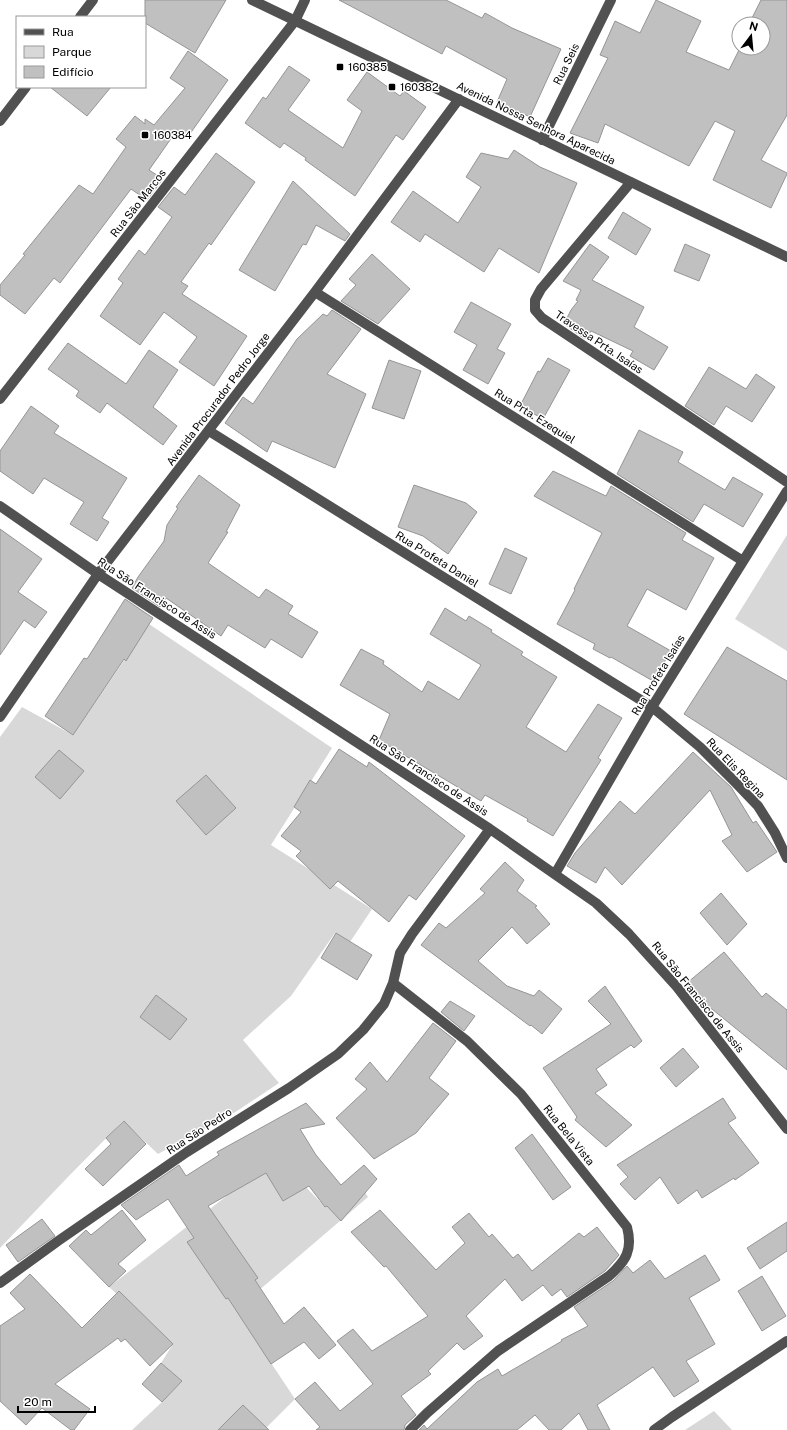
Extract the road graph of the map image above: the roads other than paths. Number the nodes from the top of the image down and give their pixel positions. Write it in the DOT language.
graph roads {
  1 [pos="93,0"];
  2 [pos="252,0"];
  3 [pos="305,0"];
  4 [pos="611,0"];
  5 [pos="81,16"];
  6 [pos="295,21"];
  7 [pos="25,88"];
  8 [pos="459,99"];
  9 [pos="0,121"];
  10 [pos="542,140"];
  11 [pos="631,182"];
  12 [pos="787,257"];
  13 [pos="314,292"];
  14 [pos="0,399"];
  15 [pos="209,431"];
  16 [pos="787,482"];
  17 [pos="787,491"];
  18 [pos="0,506"];
  19 [pos="743,561"];
  20 [pos="98,574"];
  21 [pos="652,707"];
  22 [pos="0,717"];
  23 [pos="490,829"];
  24 [pos="787,858"];
  25 [pos="555,874"];
  26 [pos="393,983"];
  27 [pos="787,1129"];
  28 [pos="0,1283"];
  29 [pos="787,1341"];
  30 [pos="410,1430"];
  31 [pos="654,1430"];
  1 -- 5 [label="street"];
  2 -- 6 [label="street, Avenida Nossa Senhora Aparecida"];
  3 -- 6 [label="street, Rua São Marcos"];
  4 -- 10 [label="street, Rua Seis"];
  6 -- 8 [label="street, Avenida Nossa Senhora Aparecida"];
  6 -- 14 [label="street, Rua São Marcos"];
  7 -- 9 [label="street"];
  8 -- 10 [label="street, Avenida Nossa Senhora Aparecida"];
  8 -- 13 [label="street, Avenida Procurador Pedro Jorge"];
  10 -- 11 [label="street, Avenida Nossa Senhora Aparecida"];
  11 -- 12 [label="street, Avenida Nossa Senhora Aparecida"];
  11 -- 16 [label="street, Travessa Prta. Isaías"];
  13 -- 15 [label="street, Avenida Procurador Pedro Jorge"];
  13 -- 19 [label="street, Rua Prta. Ezequiel"];
  15 -- 20 [label="street, Avenida Procurador Pedro Jorge"];
  15 -- 21 [label="street, Rua Profeta Daniel"];
  17 -- 19 [label="street, Rua Profeta Isaías"];
  18 -- 20 [label="street, Rua São Francisco de Assis"];
  19 -- 21 [label="street, Rua Profeta Isaías"];
  20 -- 22 [label="street, Avenida Procurador Pedro Jorge"];
  20 -- 23 [label="street, Rua São Francisco de Assis"];
  21 -- 24 [label="street, Rua Elis Regina"];
  21 -- 25 [label="street, Rua Profeta Isaías"];
  23 -- 25 [label="street, Rua São Francisco de Assis"];
  23 -- 26 [label="street"];
  25 -- 27 [label="street, Rua São Francisco de Assis"];
  26 -- 28 [label="street, Rua São Pedro"];
  26 -- 30 [label="street, Rua Bela Vista"];
  29 -- 31 [label="street"];
}
